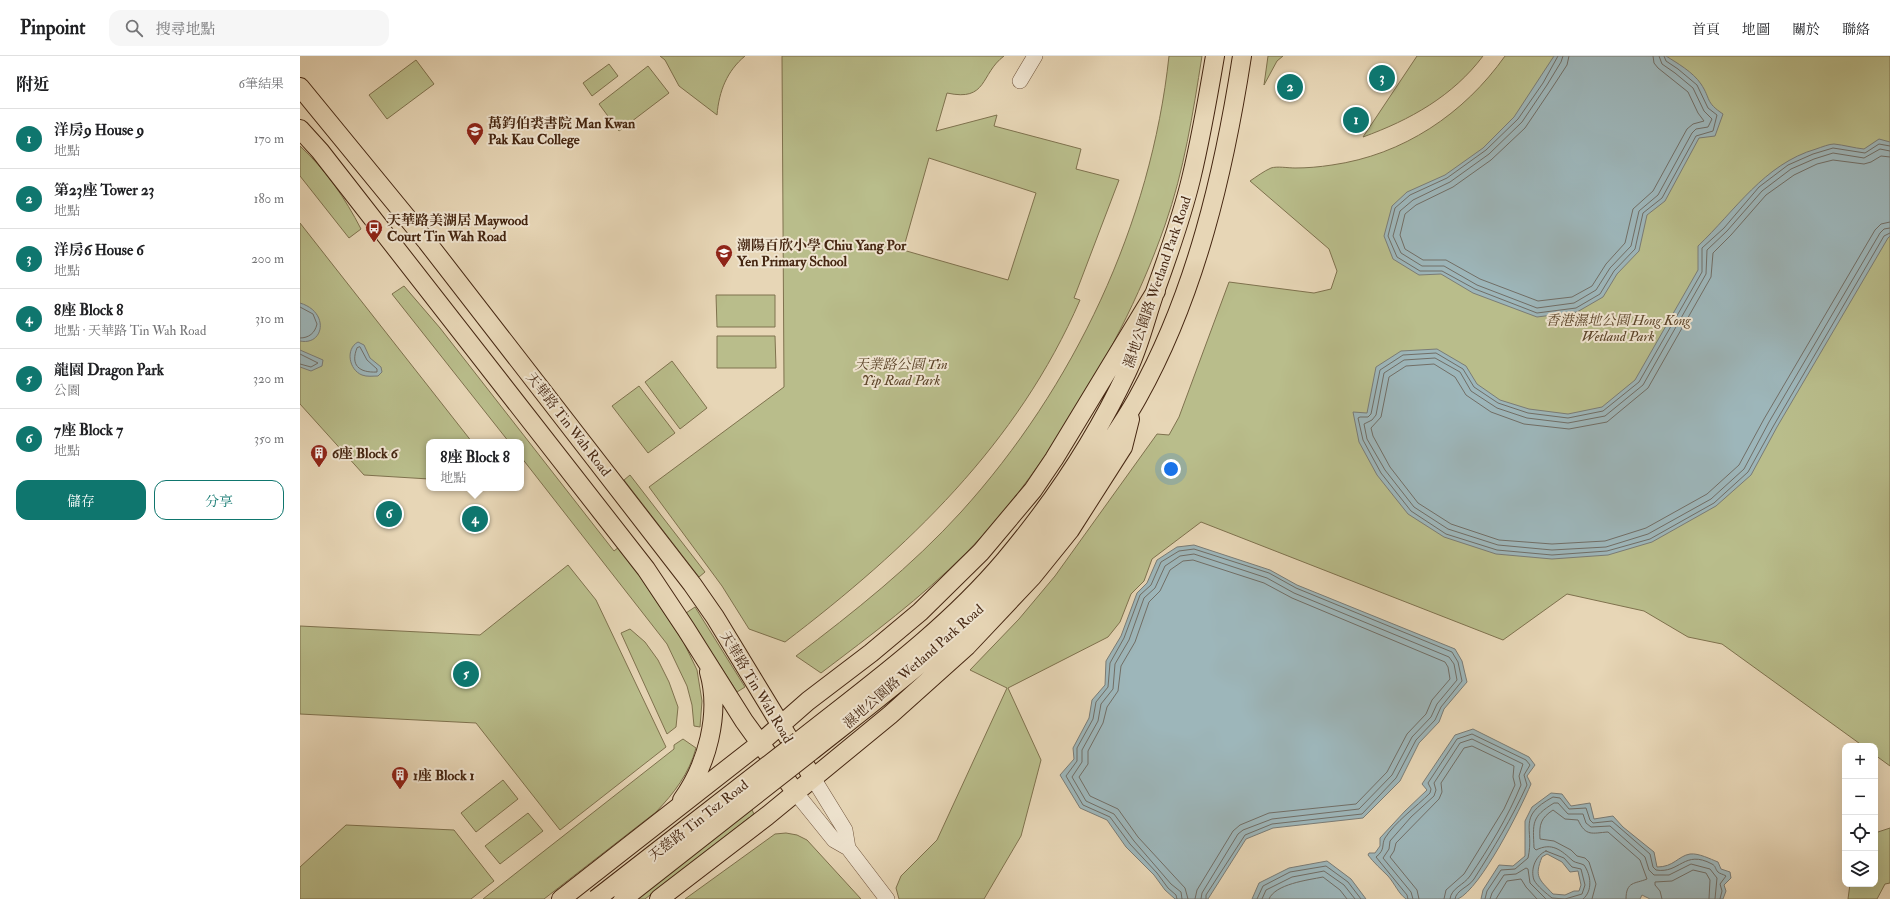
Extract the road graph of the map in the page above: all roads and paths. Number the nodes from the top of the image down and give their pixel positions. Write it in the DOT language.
graph roads {
  1 [pos="1036,56"];
  2 [pos="1215,56"];
  3 [pos="1242,56"];
  4 [pos="1020,81"];
  5 [pos="300,87"];
  6 [pos="300,129"];
  7 [pos="1156,291"];
  8 [pos="1133,405"];
  9 [pos="1076,479"];
  10 [pos="706,662"];
  11 [pos="780,725"];
  12 [pos="759,744"];
  13 [pos="804,747"];
  14 [pos="813,778"];
  15 [pos="796,793"];
  16 [pos="669,814"];
  17 [pos="848,848"];
  18 [pos="561,899"];
  19 [pos="596,899"];
  20 [pos="623,899"];
  21 [pos="659,899"];
  22 [pos="887,899"];
  1 -- 4 [label="street"];
  2 -- 7 [label="main road, 濕地公園路 Wetland Park Road"];
  3 -- 8 [label="main road, 濕地公園路 Wetland Park Road"];
  5 -- 11 [label="main road, 天華路 Tin Wah Road"];
  6 -- 10 [label="main road, 天華路 Tin Wah Road"];
  7 -- 9 [label="main road, 濕地公園路 Wetland Park Road"];
  7 -- 11 [label="main road"];
  8 -- 9 [label="main road, 濕地公園路 Wetland Park Road"];
  8 -- 14 [label="main road"];
  9 -- 13 [label="main road, 濕地公園路 Wetland Park Road"];
  10 -- 12 [label="main road, 天華路 Tin Wah Road"];
  10 -- 16 [label="main road"];
  11 -- 12 [label="main road"];
  11 -- 14 [label="main road, 天華路 Tin Wah Road"];
  12 -- 15 [label="main road, 天華路 Tin Wah Road"];
  12 -- 16 [label="main road"];
  13 -- 19 [label="main road, 天慈路 Tin Tsz Road, bridge"];
  13 -- 20 [label="main road, 天慈路 Tin Tsz Road, bridge"];
  14 -- 15 [label="main road"];
  14 -- 17 [label="street"];
  15 -- 17 [label="street"];
  15 -- 21 [label="main road"];
  16 -- 18 [label="main road"];
  17 -- 22 [label="street"];
}
